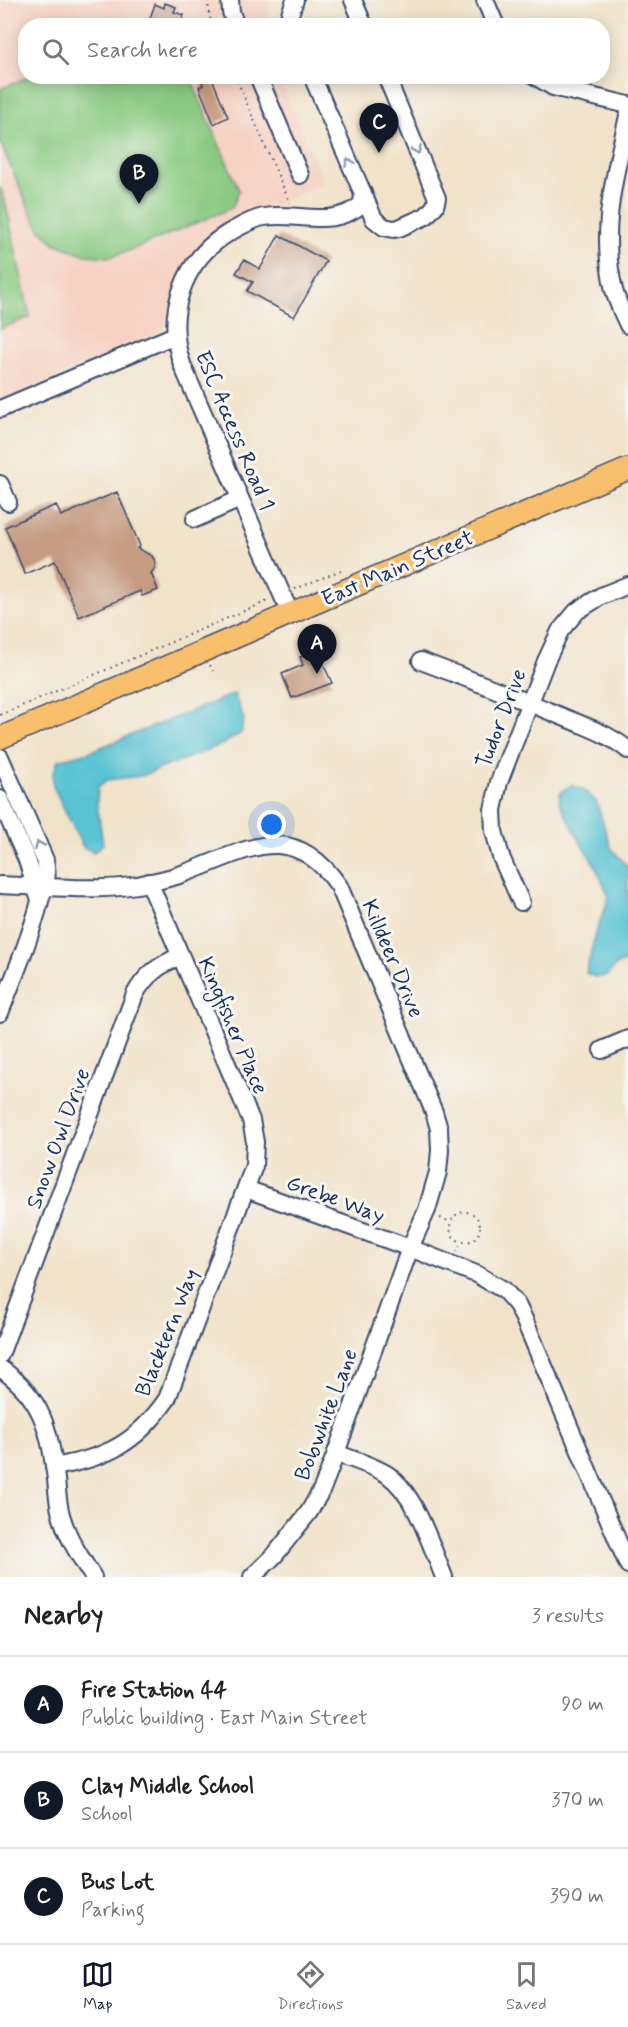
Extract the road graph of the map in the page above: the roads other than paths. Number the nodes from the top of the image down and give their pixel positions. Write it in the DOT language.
graph roads {
  1 [pos="230,0"];
  2 [pos="295,0"];
  3 [pos="353,0"];
  4 [pos="485,0"];
  5 [pos="233,18"];
  6 [pos="290,18"];
  7 [pos="361,18"];
  8 [pos="493,18"];
  9 [pos="261,84"];
  10 [pos="315,84"];
  11 [pos="389,84"];
  12 [pos="548,84"];
  13 [pos="628,105"];
  14 [pos="628,116"];
  15 [pos="300,175"];
  16 [pos="364,205"];
  17 [pos="628,325"];
  18 [pos="175,335"];
  19 [pos="0,409"];
  20 [pos="628,469"];
  21 [pos="0,484"];
  22 [pos="240,499"];
  23 [pos="8,502"];
  24 [pos="195,519"];
  25 [pos="628,585"];
  26 [pos="290,613"];
  27 [pos="421,661"];
  28 [pos="531,703"];
  29 [pos="0,738"];
  30 [pos="628,750"];
  31 [pos="0,757"];
  32 [pos="0,800"];
  33 [pos="149,882"];
  34 [pos="0,885"];
  35 [pos="41,890"];
  36 [pos="521,902"];
  37 [pos="180,956"];
  38 [pos="0,1013"];
  39 [pos="628,1039"];
  40 [pos="602,1050"];
  41 [pos="246,1190"];
  42 [pos="410,1248"];
  43 [pos="0,1355"];
  44 [pos="0,1368"];
  45 [pos="336,1453"];
  46 [pos="54,1467"];
  47 [pos="628,1565"];
  48 [pos="93,1577"];
  49 [pos="252,1577"];
  50 [pos="444,1577"];
  1 -- 5 [label="street"];
  2 -- 6 [label="street"];
  3 -- 7 [label="street"];
  4 -- 8 [label="street"];
  9 -- 15 [label="street"];
  16 -- 10 [label="street, one-way"];
  11 -- 16 [label="street, one-way"];
  12 -- 13 [label="street"];
  14 -- 17 [label="street"];
  16 -- 18 [label="street, ESC Access Road 1"];
  18 -- 19 [label="street"];
  18 -- 22 [label="street, ESC Access Road 1"];
  20 -- 26 [label="main road, East Main Street"];
  21 -- 23 [label="street"];
  22 -- 24 [label="street"];
  22 -- 26 [label="street, ESC Access Road 1"];
  25 -- 28 [label="street, Tudor Drive"];
  26 -- 29 [label="main road, East Main Street"];
  27 -- 28 [label="street"];
  28 -- 30 [label="street"];
  28 -- 36 [label="street, Tudor Drive"];
  35 -- 31 [label="street, one-way"];
  32 -- 35 [label="street"];
  33 -- 35 [label="street, Killdeer Drive"];
  33 -- 37 [label="street, Kingfisher Place"];
  33 -- 42 [label="street, Killdeer Drive"];
  34 -- 35 [label="street, Killdeer Drive"];
  35 -- 38 [label="street"];
  37 -- 41 [label="street, Kingfisher Place"];
  37 -- 43 [label="street, Snow Owl Drive"];
  39 -- 40 [label="street"];
  41 -- 42 [label="street, Grebe Way"];
  41 -- 46 [label="street, Blacktern Way"];
  42 -- 45 [label="street, Bobwhite Lane"];
  42 -- 47 [label="street, Grebe Way"];
  44 -- 46 [label="street"];
  45 -- 49 [label="street, Bobwhite Lane"];
  45 -- 50 [label="street"];
  46 -- 48 [label="street"];
}
